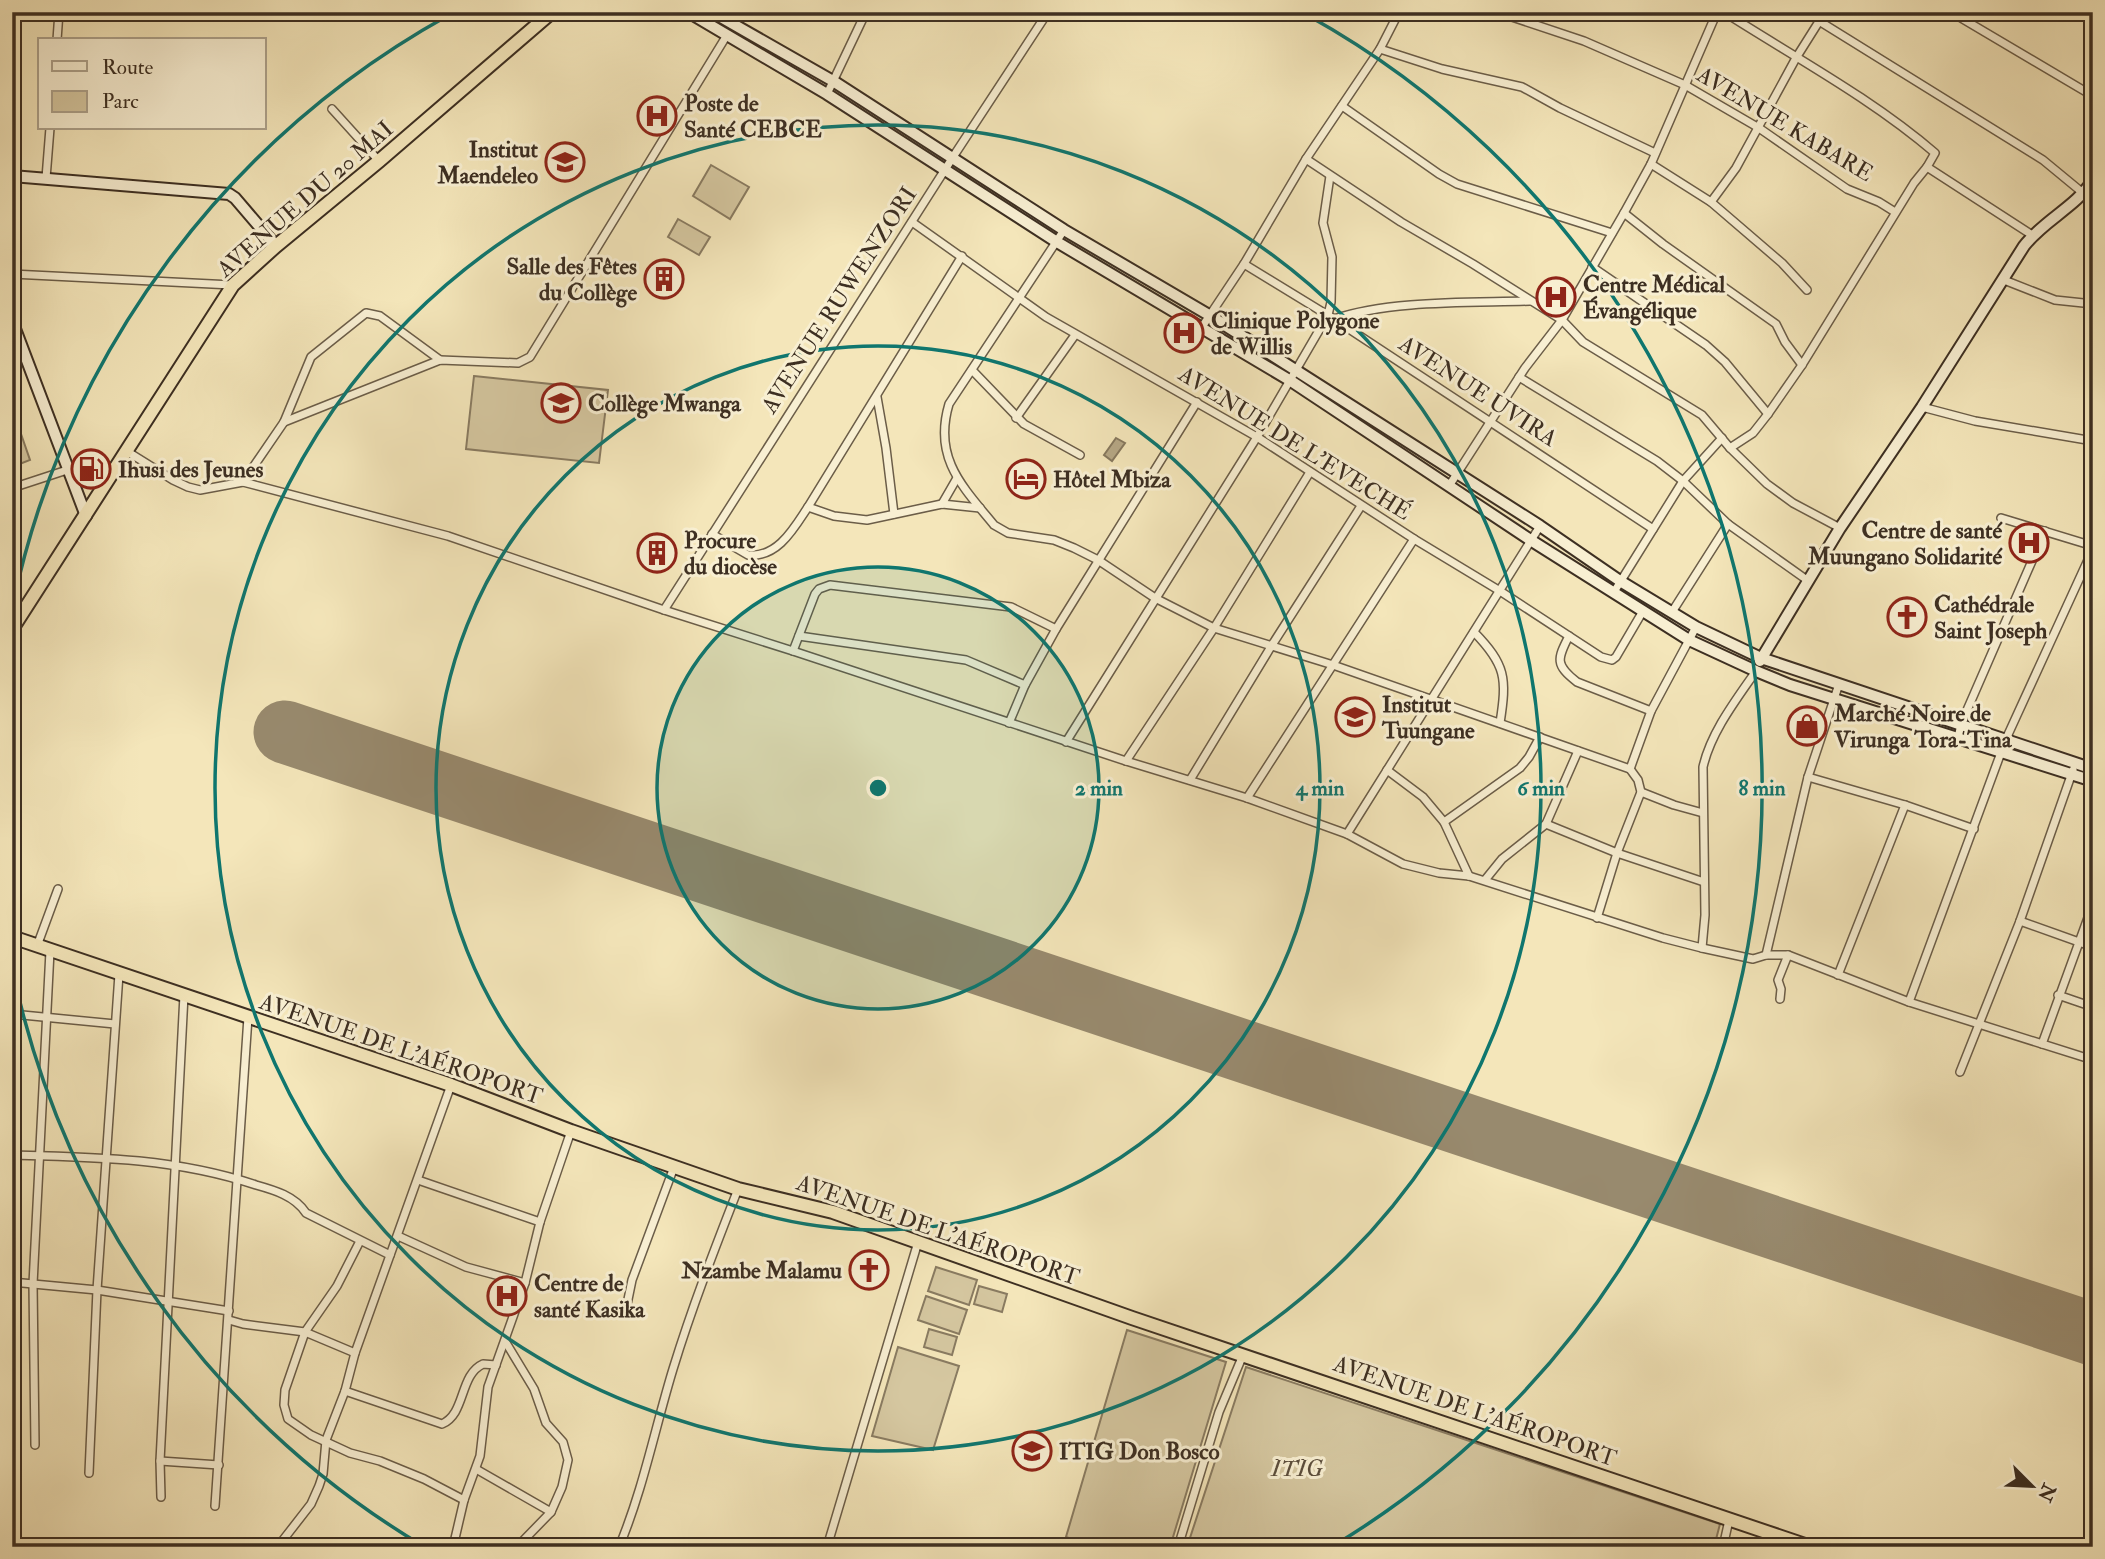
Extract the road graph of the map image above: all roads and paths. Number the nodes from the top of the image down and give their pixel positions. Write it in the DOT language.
graph roads {
  1 [pos="59,12"];
  2 [pos="552,12"];
  3 [pos="688,12"];
  4 [pos="712,12"];
  5 [pos="866,12"];
  6 [pos="1048,12"];
  7 [pos="1399,12"];
  8 [pos="1497,12"];
  9 [pos="1717,12"];
  10 [pos="1724,12"];
  11 [pos="1825,12"];
  12 [pos="1951,12"];
  13 [pos="1819,21"];
  14 [pos="727,36"];
  15 [pos="57,38"];
  16 [pos="1380,49"];
  17 [pos="1796,58"];
  18 [pos="833,81"];
  19 [pos="1685,85"];
  20 [pos="827,94"];
  21 [pos="2093,96"];
  22 [pos="860,99"];
  23 [pos="1342,106"];
  24 [pos="332,109"];
  25 [pos="854,111"];
  26 [pos="1759,128"];
  27 [pos="50,130"];
  28 [pos="1655,153"];
  29 [pos="953,157"];
  30 [pos="1306,159"];
  31 [pos="379,162"];
  32 [pos="1651,164"];
  33 [pos="1927,167"];
  34 [pos="946,169"];
  35 [pos="12,176"];
  36 [pos="1330,176"];
  37 [pos="46,178"];
  38 [pos="2089,186"];
  39 [pos="1711,201"];
  40 [pos="1624,212"];
  41 [pos="1895,212"];
  42 [pos="912,222"];
  43 [pos="1064,230"];
  44 [pos="1612,233"];
  45 [pos="2032,235"];
  46 [pos="1058,242"];
  47 [pos="276,246"];
  48 [pos="962,256"];
  49 [pos="1244,264"];
  50 [pos="1592,267"];
  51 [pos="12,274"];
  52 [pos="2004,280"];
  53 [pos="233,285"];
  54 [pos="1807,290"];
  55 [pos="1020,297"];
  56 [pos="1530,301"];
  57 [pos="2093,304"];
  58 [pos="1209,315"];
  59 [pos="1331,317"];
  60 [pos="1562,320"];
  61 [pos="12,321"];
  62 [pos="1202,327"];
  63 [pos="1075,335"];
  64 [pos="440,360"];
  65 [pos="1802,365"];
  66 [pos="972,370"];
  67 [pos="1296,370"];
  68 [pos="1519,377"];
  69 [pos="1290,381"];
  70 [pos="877,397"];
  71 [pos="1197,402"];
  72 [pos="1922,407"];
  73 [pos="1768,414"];
  74 [pos="1016,418"];
  75 [pos="284,422"];
  76 [pos="1490,422"];
  77 [pos="1257,437"];
  78 [pos="1722,438"];
  79 [pos="2093,441"];
  80 [pos="1730,448"];
  81 [pos="128,452"];
  82 [pos="1080,455"];
  83 [pos="68,470"];
  84 [pos="1310,472"];
  85 [pos="1457,474"];
  86 [pos="957,478"];
  87 [pos="1683,481"];
  88 [pos="243,482"];
  89 [pos="1449,486"];
  90 [pos="12,488"];
  91 [pos="942,505"];
  92 [pos="1361,506"];
  93 [pos="808,507"];
  94 [pos="980,508"];
  95 [pos="894,514"];
  96 [pos="86,516"];
  97 [pos="2001,518"];
  98 [pos="1728,524"];
  99 [pos="1540,526"];
  100 [pos="1840,528"];
  101 [pos="1653,529"];
  102 [pos="2045,531"];
  103 [pos="712,534"];
  104 [pos="1414,540"];
  105 [pos="1532,541"];
  106 [pos="2093,547"];
  107 [pos="1098,560"];
  108 [pos="1807,580"];
  109 [pos="1620,581"];
  110 [pos="1500,591"];
  111 [pos="1614,592"];
  112 [pos="1155,598"];
  113 [pos="664,610"];
  114 [pos="1643,611"];
  115 [pos="1672,612"];
  116 [pos="1696,627"];
  117 [pos="1214,628"];
  118 [pos="12,629"];
  119 [pos="1056,629"];
  120 [pos="1474,632"];
  121 [pos="799,636"];
  122 [pos="1569,636"];
  123 [pos="1689,640"];
  124 [pos="1272,645"];
  125 [pos="793,650"];
  126 [pos="1761,658"];
  127 [pos="1333,665"];
  128 [pos="1756,671"];
  129 [pos="1839,684"];
  130 [pos="1025,685"];
  131 [pos="1834,698"];
  132 [pos="1431,700"];
  133 [pos="1651,711"];
  134 [pos="1009,723"];
  135 [pos="1500,723"];
  136 [pos="1961,724"];
  137 [pos="1539,737"];
  138 [pos="1958,738"];
  139 [pos="2006,739"];
  140 [pos="1066,742"];
  141 [pos="1578,751"];
  142 [pos="2002,752"];
  143 [pos="1126,761"];
  144 [pos="1630,769"];
  145 [pos="2073,769"];
  146 [pos="2093,769"];
  147 [pos="1387,770"];
  148 [pos="1808,777"];
  149 [pos="1190,780"];
  150 [pos="2093,781"];
  151 [pos="1642,793"];
  152 [pos="1247,798"];
  153 [pos="1905,805"];
  154 [pos="1703,813"];
  155 [pos="1444,822"];
  156 [pos="1546,824"];
  157 [pos="1974,829"];
  158 [pos="1347,834"];
  159 [pos="1617,853"];
  160 [pos="1469,876"];
  161 [pos="1485,880"];
  162 [pos="1704,881"];
  163 [pos="58,889"];
  164 [pos="2093,904"];
  165 [pos="1597,918"];
  166 [pos="2020,921"];
  167 [pos="12,937"];
  168 [pos="2079,941"];
  169 [pos="37,946"];
  170 [pos="2093,947"];
  171 [pos="1702,948"];
  172 [pos="50,951"];
  173 [pos="1766,955"];
  174 [pos="1788,955"];
  175 [pos="119,974"];
  176 [pos="1838,975"];
  177 [pos="184,995"];
  178 [pos="2058,995"];
  179 [pos="1780,999"];
  180 [pos="1909,1002"];
  181 [pos="2093,1007"];
  182 [pos="12,1014"];
  183 [pos="248,1017"];
  184 [pos="47,1018"];
  185 [pos="115,1024"];
  186 [pos="1980,1025"];
  187 [pos="2042,1044"];
  188 [pos="2093,1060"];
  189 [pos="1960,1072"];
  190 [pos="451,1085"];
  191 [pos="571,1131"];
  192 [pos="12,1155"];
  193 [pos="40,1155"];
  194 [pos="105,1158"];
  195 [pos="174,1163"];
  196 [pos="674,1167"];
  197 [pos="238,1179"];
  198 [pos="418,1180"];
  199 [pos="738,1189"];
  200 [pos="540,1222"];
  201 [pos="398,1236"];
  202 [pos="360,1241"];
  203 [pos="918,1242"];
  204 [pos="390,1255"];
  205 [pos="12,1282"];
  206 [pos="525,1283"];
  207 [pos="33,1284"];
  208 [pos="97,1290"];
  209 [pos="167,1302"];
  210 [pos="625,1314"];
  211 [pos="229,1316"];
  212 [pos="305,1332"];
  213 [pos="505,1341"];
  214 [pos="355,1353"];
  215 [pos="1243,1355"];
  216 [pos="496,1365"];
  217 [pos="345,1391"];
  218 [pos="326,1440"];
  219 [pos="35,1445"];
  220 [pos="160,1461"];
  221 [pos="219,1465"];
  222 [pos="476,1469"];
  223 [pos="89,1473"];
  224 [pos="161,1497"];
  225 [pos="464,1500"];
  226 [pos="215,1506"];
  227 [pos="551,1511"];
  228 [pos="1730,1520"];
  229 [pos="283,1540"];
  230 [pos="453,1547"];
  231 [pos="517,1547"];
  232 [pos="620,1547"];
  233 [pos="827,1547"];
  234 [pos="1178,1547"];
  235 [pos="1723,1547"];
  236 [pos="1811,1547"];
  1 -- 15 [label="street"];
  2 -- 31 [label="highway, AVENUE DU 20 MAI"];
  3 -- 14 [label="main road"];
  4 -- 18 [label="main road"];
  5 -- 18 [label="street"];
  6 -- 29 [label="street, AVENUE RUWENZORI"];
  7 -- 16 [label="street"];
  8 -- 19 [label="street, AVENUE KABARE"];
  9 -- 19 [label="street"];
  10 -- 17 [label="street"];
  11 -- 13 [label="street"];
  12 -- 21 [label="street"];
  13 -- 17 [label="street"];
  13 -- 38 [label="street"];
  14 -- 20 [label="main road"];
  14 -- 64 [label="street"];
  16 -- 23 [label="street"];
  16 -- 28 [label="street"];
  17 -- 26 [label="street"];
  17 -- 33 [label="street"];
  18 -- 20 [label="street"];
  18 -- 22 [label="main road"];
  19 -- 26 [label="street, AVENUE KABARE"];
  19 -- 28 [label="street"];
  20 -- 25 [label="main road"];
  22 -- 25 [label="main road"];
  22 -- 29 [label="main road"];
  23 -- 30 [label="street"];
  23 -- 44 [label="street"];
  24 -- 31 [label="street"];
  25 -- 34 [label="main road"];
  26 -- 39 [label="street"];
  26 -- 41 [label="street, AVENUE KABARE"];
  27 -- 37 [label="street"];
  28 -- 32 [label="street"];
  29 -- 34 [label="street, AVENUE RUWENZORI"];
  29 -- 43 [label="main road"];
  30 -- 36 [label="street"];
  30 -- 49 [label="street"];
  31 -- 47 [label="highway, AVENUE DU 20 MAI"];
  32 -- 39 [label="street"];
  32 -- 40 [label="street"];
  33 -- 41 [label="street"];
  33 -- 45 [label="street"];
  34 -- 42 [label="street, AVENUE RUWENZORI"];
  34 -- 46 [label="main road"];
  35 -- 37 [label="main road"];
  36 -- 56 [label="street"];
  36 -- 59 [label="street"];
  37 -- 47 [label="main road"];
  38 -- 45 [label="main road"];
  39 -- 54 [label="street"];
  40 -- 44 [label="street"];
  40 -- 65 [label="street"];
  41 -- 65 [label="street"];
  42 -- 48 [label="street, AVENUE DE L'EVECHÉ"];
  42 -- 103 [label="street, AVENUE RUWENZORI"];
  43 -- 46 [label="street"];
  43 -- 58 [label="main road"];
  44 -- 50 [label="street"];
  45 -- 52 [label="main road"];
  46 -- 55 [label="street"];
  46 -- 62 [label="main road"];
  47 -- 53 [label="highway, AVENUE DU 20 MAI"];
  48 -- 55 [label="street, AVENUE DE L'EVECHÉ"];
  48 -- 70 [label="street"];
  49 -- 58 [label="street"];
  49 -- 59 [label="street, AVENUE UVIRA"];
  50 -- 60 [label="street"];
  50 -- 73 [label="street"];
  51 -- 53 [label="street"];
  52 -- 57 [label="street"];
  52 -- 72 [label="main road"];
  53 -- 81 [label="highway, AVENUE DU 20 MAI"];
  55 -- 63 [label="street, AVENUE DE L'EVECHÉ"];
  55 -- 66 [label="street"];
  56 -- 59 [label="street"];
  56 -- 60 [label="street"];
  58 -- 62 [label="street"];
  58 -- 67 [label="main road"];
  59 -- 67 [label="street"];
  59 -- 76 [label="street, AVENUE UVIRA"];
  60 -- 68 [label="street"];
  60 -- 78 [label="street"];
  61 -- 83 [label="main road"];
  62 -- 69 [label="main road"];
  63 -- 71 [label="street, AVENUE DE L'EVECHÉ"];
  63 -- 74 [label="street"];
  64 -- 75 [label="street"];
  64 -- 75 [label="street"];
  65 -- 73 [label="street"];
  66 -- 74 [label="street"];
  66 -- 86 [label="street"];
  67 -- 69 [label="street"];
  67 -- 85 [label="main road"];
  68 -- 76 [label="street"];
  68 -- 87 [label="street"];
  69 -- 77 [label="street"];
  69 -- 89 [label="main road"];
  70 -- 93 [label="street"];
  70 -- 95 [label="street"];
  71 -- 77 [label="street, AVENUE DE L'EVECHÉ"];
  71 -- 107 [label="street"];
  72 -- 79 [label="street"];
  72 -- 100 [label="main road"];
  73 -- 80 [label="street"];
  74 -- 82 [label="street"];
  75 -- 88 [label="street"];
  76 -- 85 [label="street"];
  76 -- 101 [label="street, AVENUE UVIRA"];
  77 -- 84 [label="street, AVENUE DE L'EVECHÉ"];
  77 -- 112 [label="street"];
  78 -- 80 [label="street"];
  78 -- 87 [label="street"];
  80 -- 100 [label="street"];
  81 -- 88 [label="street"];
  81 -- 96 [label="highway, AVENUE DU 20 MAI"];
  83 -- 90 [label="street"];
  83 -- 96 [label="main road"];
  84 -- 92 [label="street, AVENUE DE L'EVECHÉ"];
  84 -- 117 [label="street"];
  85 -- 89 [label="street"];
  85 -- 99 [label="main road"];
  86 -- 91 [label="street"];
  86 -- 94 [label="street"];
  87 -- 98 [label="street"];
  87 -- 101 [label="street"];
  88 -- 113 [label="street"];
  89 -- 105 [label="main road"];
  91 -- 94 [label="street"];
  91 -- 95 [label="street"];
  92 -- 104 [label="street, AVENUE DE L'EVECHÉ"];
  92 -- 124 [label="street"];
  93 -- 95 [label="street"];
  93 -- 103 [label="street"];
  94 -- 107 [label="street"];
  96 -- 118 [label="highway, AVENUE DU 20 MAI"];
  97 -- 102 [label="street"];
  98 -- 108 [label="street"];
  98 -- 115 [label="street"];
  99 -- 105 [label="street"];
  99 -- 109 [label="main road"];
  100 -- 108 [label="main road"];
  101 -- 109 [label="street"];
  102 -- 106 [label="street"];
  102 -- 136 [label="street"];
  103 -- 113 [label="street, AVENUE RUWENZORI"];
  104 -- 110 [label="street, AVENUE DE L'EVECHÉ"];
  104 -- 127 [label="street"];
  105 -- 110 [label="street"];
  105 -- 111 [label="main road"];
  106 -- 139 [label="street"];
  107 -- 112 [label="street"];
  107 -- 119 [label="street"];
  108 -- 126 [label="main road"];
  109 -- 111 [label="street"];
  109 -- 115 [label="main road"];
  110 -- 120 [label="street"];
  110 -- 122 [label="street, AVENUE DE L'EVECHÉ"];
  111 -- 114 [label="main road"];
  112 -- 117 [label="street"];
  112 -- 140 [label="street"];
  113 -- 125 [label="street"];
  114 -- 122 [label="street, AVENUE DE L'EVECHÉ"];
  114 -- 123 [label="main road"];
  115 -- 116 [label="main road"];
  116 -- 123 [label="street"];
  116 -- 126 [label="main road"];
  117 -- 124 [label="street"];
  117 -- 143 [label="street"];
  119 -- 121 [label="street"];
  119 -- 130 [label="street"];
  120 -- 132 [label="street"];
  120 -- 135 [label="street"];
  121 -- 125 [label="street"];
  121 -- 130 [label="street"];
  122 -- 133 [label="street"];
  123 -- 128 [label="main road"];
  123 -- 133 [label="street"];
  124 -- 127 [label="street"];
  124 -- 149 [label="street"];
  125 -- 134 [label="street"];
  126 -- 128 [label="main road"];
  126 -- 129 [label="main road"];
  127 -- 132 [label="street"];
  127 -- 152 [label="street"];
  128 -- 131 [label="main road"];
  128 -- 154 [label="street"];
  129 -- 131 [label="street"];
  129 -- 136 [label="main road"];
  130 -- 134 [label="street"];
  131 -- 138 [label="main road"];
  131 -- 148 [label="street"];
  132 -- 135 [label="street"];
  132 -- 147 [label="street"];
  133 -- 144 [label="street"];
  134 -- 140 [label="street"];
  135 -- 137 [label="street"];
  136 -- 138 [label="street"];
  136 -- 139 [label="main road"];
  137 -- 141 [label="street"];
  137 -- 155 [label="street"];
  138 -- 142 [label="main road"];
  139 -- 142 [label="street"];
  139 -- 145 [label="main road"];
  140 -- 143 [label="street"];
  141 -- 144 [label="street"];
  141 -- 156 [label="street"];
  142 -- 145 [label="main road"];
  142 -- 157 [label="street"];
  143 -- 149 [label="street"];
  144 -- 151 [label="street"];
  145 -- 146 [label="main road"];
  145 -- 150 [label="main road"];
  145 -- 166 [label="street"];
  147 -- 155 [label="street"];
  147 -- 158 [label="street"];
  148 -- 153 [label="street"];
  148 -- 173 [label="street"];
  149 -- 152 [label="street"];
  151 -- 154 [label="street"];
  151 -- 159 [label="street"];
  152 -- 158 [label="street"];
  153 -- 157 [label="street"];
  153 -- 176 [label="street"];
  154 -- 162 [label="street"];
  155 -- 160 [label="street"];
  156 -- 159 [label="street"];
  156 -- 161 [label="street"];
  157 -- 180 [label="street"];
  158 -- 160 [label="street"];
  159 -- 162 [label="street"];
  159 -- 165 [label="street"];
  160 -- 161 [label="street"];
  161 -- 165 [label="street"];
  162 -- 171 [label="street"];
  163 -- 169 [label="street"];
  164 -- 168 [label="street"];
  165 -- 171 [label="street"];
  166 -- 168 [label="street"];
  166 -- 186 [label="street"];
  167 -- 169 [label="highway, AVENUE DE L'AÉROPORT"];
  168 -- 170 [label="street"];
  168 -- 178 [label="street"];
  169 -- 172 [label="highway, AVENUE DE L'AÉROPORT"];
  171 -- 173 [label="street"];
  172 -- 175 [label="highway, AVENUE DE L'AÉROPORT"];
  172 -- 184 [label="street"];
  173 -- 174 [label="street"];
  174 -- 176 [label="street"];
  174 -- 179 [label="street"];
  175 -- 177 [label="highway, AVENUE DE L'AÉROPORT"];
  175 -- 185 [label="street"];
  176 -- 180 [label="street"];
  177 -- 183 [label="highway, AVENUE DE L'AÉROPORT"];
  177 -- 195 [label="street"];
  178 -- 181 [label="street"];
  178 -- 187 [label="street"];
  180 -- 186 [label="street"];
  182 -- 184 [label="street"];
  183 -- 190 [label="highway, AVENUE DE L'AÉROPORT"];
  183 -- 197 [label="street"];
  184 -- 185 [label="street"];
  184 -- 193 [label="street"];
  185 -- 194 [label="street"];
  186 -- 187 [label="street"];
  186 -- 189 [label="street"];
  187 -- 188 [label="street"];
  190 -- 191 [label="highway, AVENUE DE L'AÉROPORT"];
  190 -- 198 [label="street"];
  191 -- 196 [label="highway, AVENUE DE L'AÉROPORT"];
  191 -- 200 [label="street"];
  192 -- 193 [label="street"];
  193 -- 194 [label="street"];
  193 -- 207 [label="street"];
  194 -- 195 [label="street"];
  194 -- 208 [label="street"];
  195 -- 197 [label="street"];
  195 -- 209 [label="street"];
  196 -- 199 [label="highway, AVENUE DE L'AÉROPORT"];
  196 -- 210 [label="street"];
  197 -- 202 [label="street"];
  197 -- 211 [label="street"];
  198 -- 200 [label="street"];
  198 -- 201 [label="street"];
  199 -- 203 [label="highway, AVENUE DE L'AÉROPORT"];
  199 -- 232 [label="street"];
  200 -- 206 [label="street"];
  201 -- 204 [label="street"];
  201 -- 206 [label="street"];
  202 -- 204 [label="street"];
  202 -- 212 [label="street"];
  203 -- 215 [label="highway, AVENUE DE L'AÉROPORT"];
  203 -- 233 [label="street"];
  204 -- 214 [label="street"];
  205 -- 207 [label="street"];
  206 -- 213 [label="street"];
  207 -- 208 [label="street"];
  207 -- 219 [label="street"];
  208 -- 209 [label="street"];
  208 -- 223 [label="street"];
  209 -- 211 [label="street"];
  209 -- 220 [label="street"];
  211 -- 212 [label="street"];
  211 -- 221 [label="street"];
  212 -- 214 [label="street"];
  212 -- 218 [label="street"];
  213 -- 216 [label="street"];
  213 -- 227 [label="street"];
  214 -- 217 [label="street"];
  215 -- 228 [label="highway, AVENUE DE L'AÉROPORT"];
  215 -- 234 [label="street"];
  216 -- 217 [label="street"];
  216 -- 222 [label="street"];
  217 -- 218 [label="street"];
  218 -- 225 [label="street"];
  218 -- 229 [label="street"];
  220 -- 221 [label="street"];
  220 -- 224 [label="street"];
  221 -- 226 [label="street"];
  222 -- 225 [label="street"];
  222 -- 227 [label="street"];
  225 -- 230 [label="street"];
  227 -- 231 [label="street"];
  228 -- 235 [label="street"];
  228 -- 236 [label="highway, AVENUE DE L'AÉROPORT"];
}
